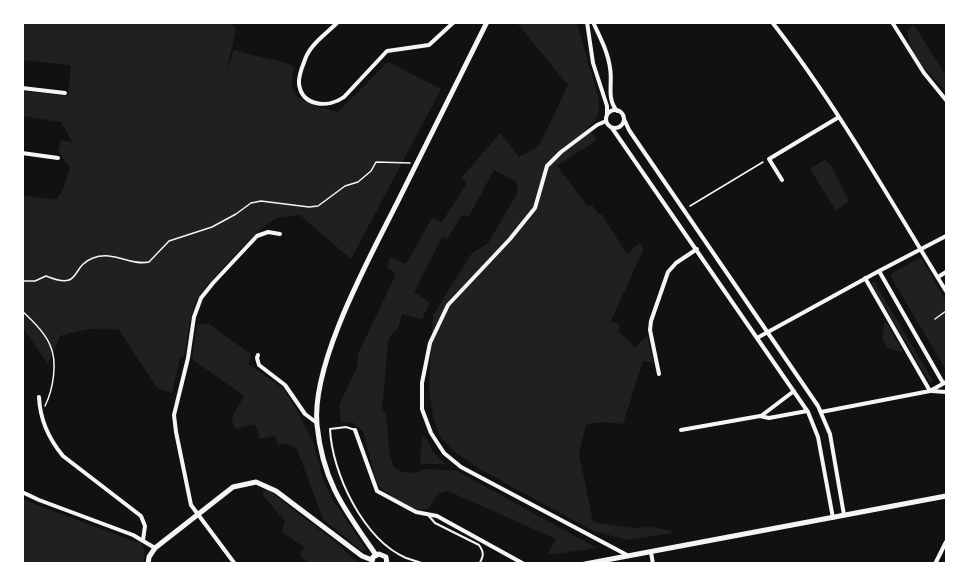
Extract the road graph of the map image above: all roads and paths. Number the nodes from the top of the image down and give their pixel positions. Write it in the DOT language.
graph roads {
  1 [pos="338,22"];
  2 [pos="454,22"];
  3 [pos="487,22"];
  4 [pos="587,22"];
  5 [pos="593,22"];
  6 [pos="772,22"];
  7 [pos="892,22"];
  8 [pos="22,88"];
  9 [pos="65,93"];
  10 [pos="946,100"];
  11 [pos="617,111"];
  12 [pos="607,115"];
  13 [pos="839,117"];
  14 [pos="624,119"];
  15 [pos="606,121"];
  16 [pos="612,128"];
  17 [pos="22,153"];
  18 [pos="58,158"];
  19 [pos="769,159"];
  20 [pos="417,163"];
  21 [pos="782,180"];
  22 [pos="684,210"];
  23 [pos="280,234"];
  24 [pos="946,236"];
  25 [pos="697,249"];
  26 [pos="922,250"];
  27 [pos="879,271"];
  28 [pos="946,272"];
  29 [pos="938,277"];
  30 [pos="865,278"];
  31 [pos="22,281"];
  32 [pos="946,291"];
  33 [pos="22,311"];
  34 [pos="946,311"];
  35 [pos="935,319"];
  36 [pos="768,332"];
  37 [pos="757,338"];
  38 [pos="258,355"];
  39 [pos="659,374"];
  40 [pos="945,382"];
  41 [pos="794,391"];
  42 [pos="930,391"];
  43 [pos="946,392"];
  44 [pos="39,397"];
  45 [pos="807,411"];
  46 [pos="821,412"];
  47 [pos="41,416"];
  48 [pos="760,416"];
  49 [pos="317,423"];
  50 [pos="355,429"];
  51 [pos="681,430"];
  52 [pos="22,492"];
  53 [pos="946,496"];
  54 [pos="427,514"];
  55 [pos="197,515"];
  56 [pos="844,516"];
  57 [pos="833,518"];
  58 [pos="143,540"];
  59 [pos="946,542"];
  60 [pos="155,548"];
  61 [pos="651,552"];
  62 [pos="629,556"];
  63 [pos="373,560"];
  64 [pos="389,563"];
  65 [pos="148,564"];
  66 [pos="234,564"];
  67 [pos="424,564"];
  68 [pos="479,564"];
  69 [pos="524,564"];
  70 [pos="585,564"];
  71 [pos="653,564"];
  72 [pos="935,564"];
  1 -- 2 [label="street"];
  3 -- 20 [label="main road"];
  4 -- 12 [label="street"];
  5 -- 11 [label="street"];
  6 -- 13 [label="street"];
  7 -- 10 [label="street"];
  8 -- 9 [label="street"];
  11 -- 12 [label="street"];
  11 -- 14 [label="street"];
  12 -- 15 [label="street"];
  13 -- 19 [label="street"];
  13 -- 26 [label="street"];
  14 -- 16 [label="street"];
  14 -- 22 [label="street"];
  15 -- 16 [label="street"];
  15 -- 62 [label="street"];
  16 -- 25 [label="street"];
  17 -- 18 [label="street"];
  19 -- 21 [label="street"];
  19 -- 22 [label="path"];
  20 -- 31 [label="path"];
  20 -- 49 [label="main road"];
  22 -- 36 [label="street"];
  23 -- 55 [label="street"];
  24 -- 26 [label="street"];
  25 -- 37 [label="street"];
  25 -- 39 [label="street"];
  26 -- 27 [label="street"];
  26 -- 29 [label="street"];
  27 -- 30 [label="street"];
  27 -- 40 [label="street"];
  28 -- 29 [label="street"];
  29 -- 32 [label="street"];
  30 -- 36 [label="street"];
  30 -- 42 [label="street"];
  33 -- 47 [label="path"];
  34 -- 35 [label="path"];
  36 -- 37 [label="street"];
  36 -- 46 [label="street"];
  37 -- 41 [label="street"];
  38 -- 49 [label="street"];
  40 -- 42 [label="street"];
  41 -- 45 [label="street"];
  41 -- 48 [label="street"];
  42 -- 43 [label="street"];
  42 -- 46 [label="street"];
  44 -- 47 [label="street"];
  45 -- 48 [label="street"];
  45 -- 57 [label="street"];
  46 -- 56 [label="street"];
  47 -- 58 [label="street"];
  48 -- 51 [label="street"];
  49 -- 63 [label="main road"];
  50 -- 54 [label="street"];
  50 -- 67 [label="lane"];
  52 -- 58 [label="street"];
  53 -- 56 [label="main road"];
  54 -- 68 [label="lane"];
  54 -- 69 [label="street"];
  55 -- 60 [label="main road"];
  55 -- 63 [label="main road"];
  55 -- 66 [label="street"];
  56 -- 57 [label="main road"];
  57 -- 61 [label="main road"];
  58 -- 60 [label="street"];
  59 -- 72 [label="street"];
  60 -- 65 [label="main road"];
  61 -- 62 [label="main road"];
  61 -- 71 [label="street"];
  62 -- 70 [label="main road"];
  63 -- 64 [label="main road"];
}
